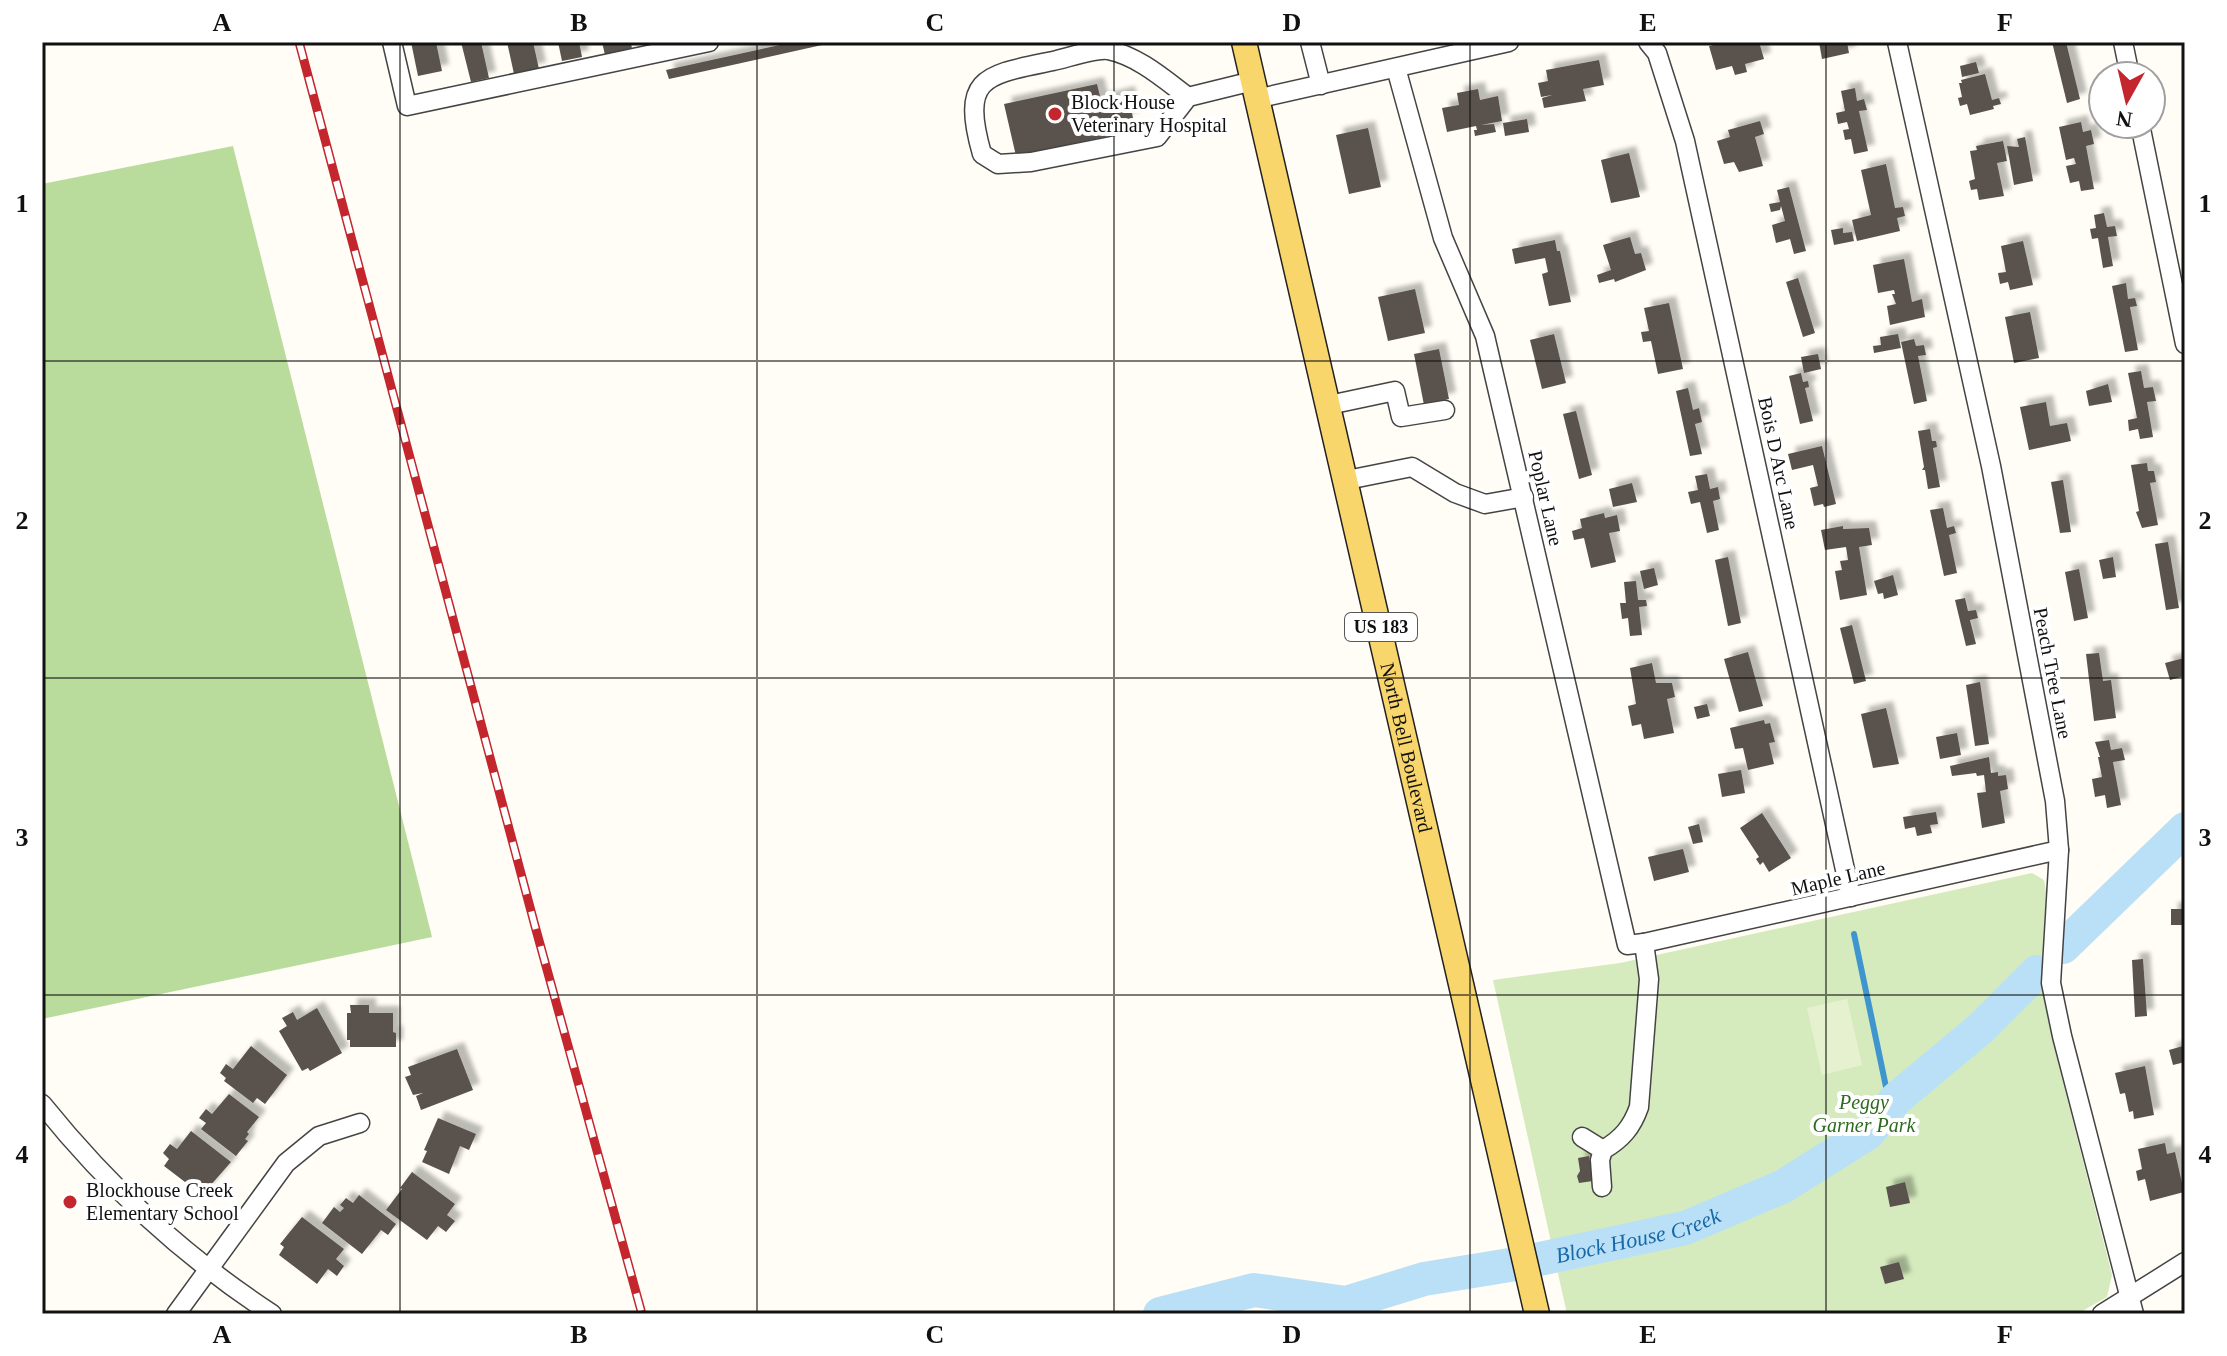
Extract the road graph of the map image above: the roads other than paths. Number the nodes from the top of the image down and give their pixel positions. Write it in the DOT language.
graph roads {
  1 [pos="392,42"];
  2 [pos="709,42"];
  3 [pos="1244,42"];
  4 [pos="1310,42"];
  5 [pos="1509,42"];
  6 [pos="1648,42"];
  7 [pos="1897,42"];
  8 [pos="1396,68"];
  9 [pos="1321,85"];
  10 [pos="1254,90"];
  11 [pos="1188,97"];
  12 [pos="2143,140"];
  13 [pos="2185,344"];
  14 [pos="1329,405"];
  15 [pos="1445,410"];
  16 [pos="1347,480"];
  17 [pos="1524,497"];
  18 [pos="2059,850"];
  19 [pos="1851,897"];
  20 [pos="1636,944"];
  21 [pos="42,1104"];
  22 [pos="360,1123"];
  23 [pos="1582,1137"];
  24 [pos="1603,1150"];
  25 [pos="1602,1187"];
  26 [pos="2185,1262"];
  27 [pos="207,1269"];
  28 [pos="2132,1305"];
  29 [pos="176,1314"];
  30 [pos="272,1314"];
  31 [pos="1537,1314"];
  32 [pos="2102,1314"];
  1 -- 2 [label="street"];
  3 -- 10 [label="main road, North Bell Boulevard / US 183"];
  4 -- 9 [label="street"];
  5 -- 8 [label="street"];
  6 -- 19 [label="street, Bois D Arc Lane"];
  7 -- 18 [label="street, Peach Tree Lane"];
  8 -- 9 [label="street"];
  8 -- 17 [label="street, Poplar Lane"];
  9 -- 10 [label="street"];
  10 -- 11 [label="street"];
  10 -- 14 [label="main road, North Bell Boulevard / US 183"];
  11 -- 11 [label="street"];
  12 -- 13 [label="street"];
  14 -- 15 [label="street"];
  14 -- 16 [label="main road, North Bell Boulevard / US 183"];
  16 -- 17 [label="street"];
  16 -- 31 [label="main road, North Bell Boulevard / US 183"];
  17 -- 20 [label="street, Poplar Lane"];
  18 -- 19 [label="street, Maple Lane"];
  18 -- 28 [label="street, Peach Tree Lane"];
  19 -- 20 [label="street, Maple Lane"];
  20 -- 24 [label="street, Poplar Lane"];
  21 -- 27 [label="street"];
  22 -- 27 [label="street"];
  23 -- 24 [label="street"];
  24 -- 25 [label="street"];
  26 -- 28 [label="street"];
  27 -- 29 [label="street"];
  27 -- 30 [label="street"];
  28 -- 32 [label="street"];
}
